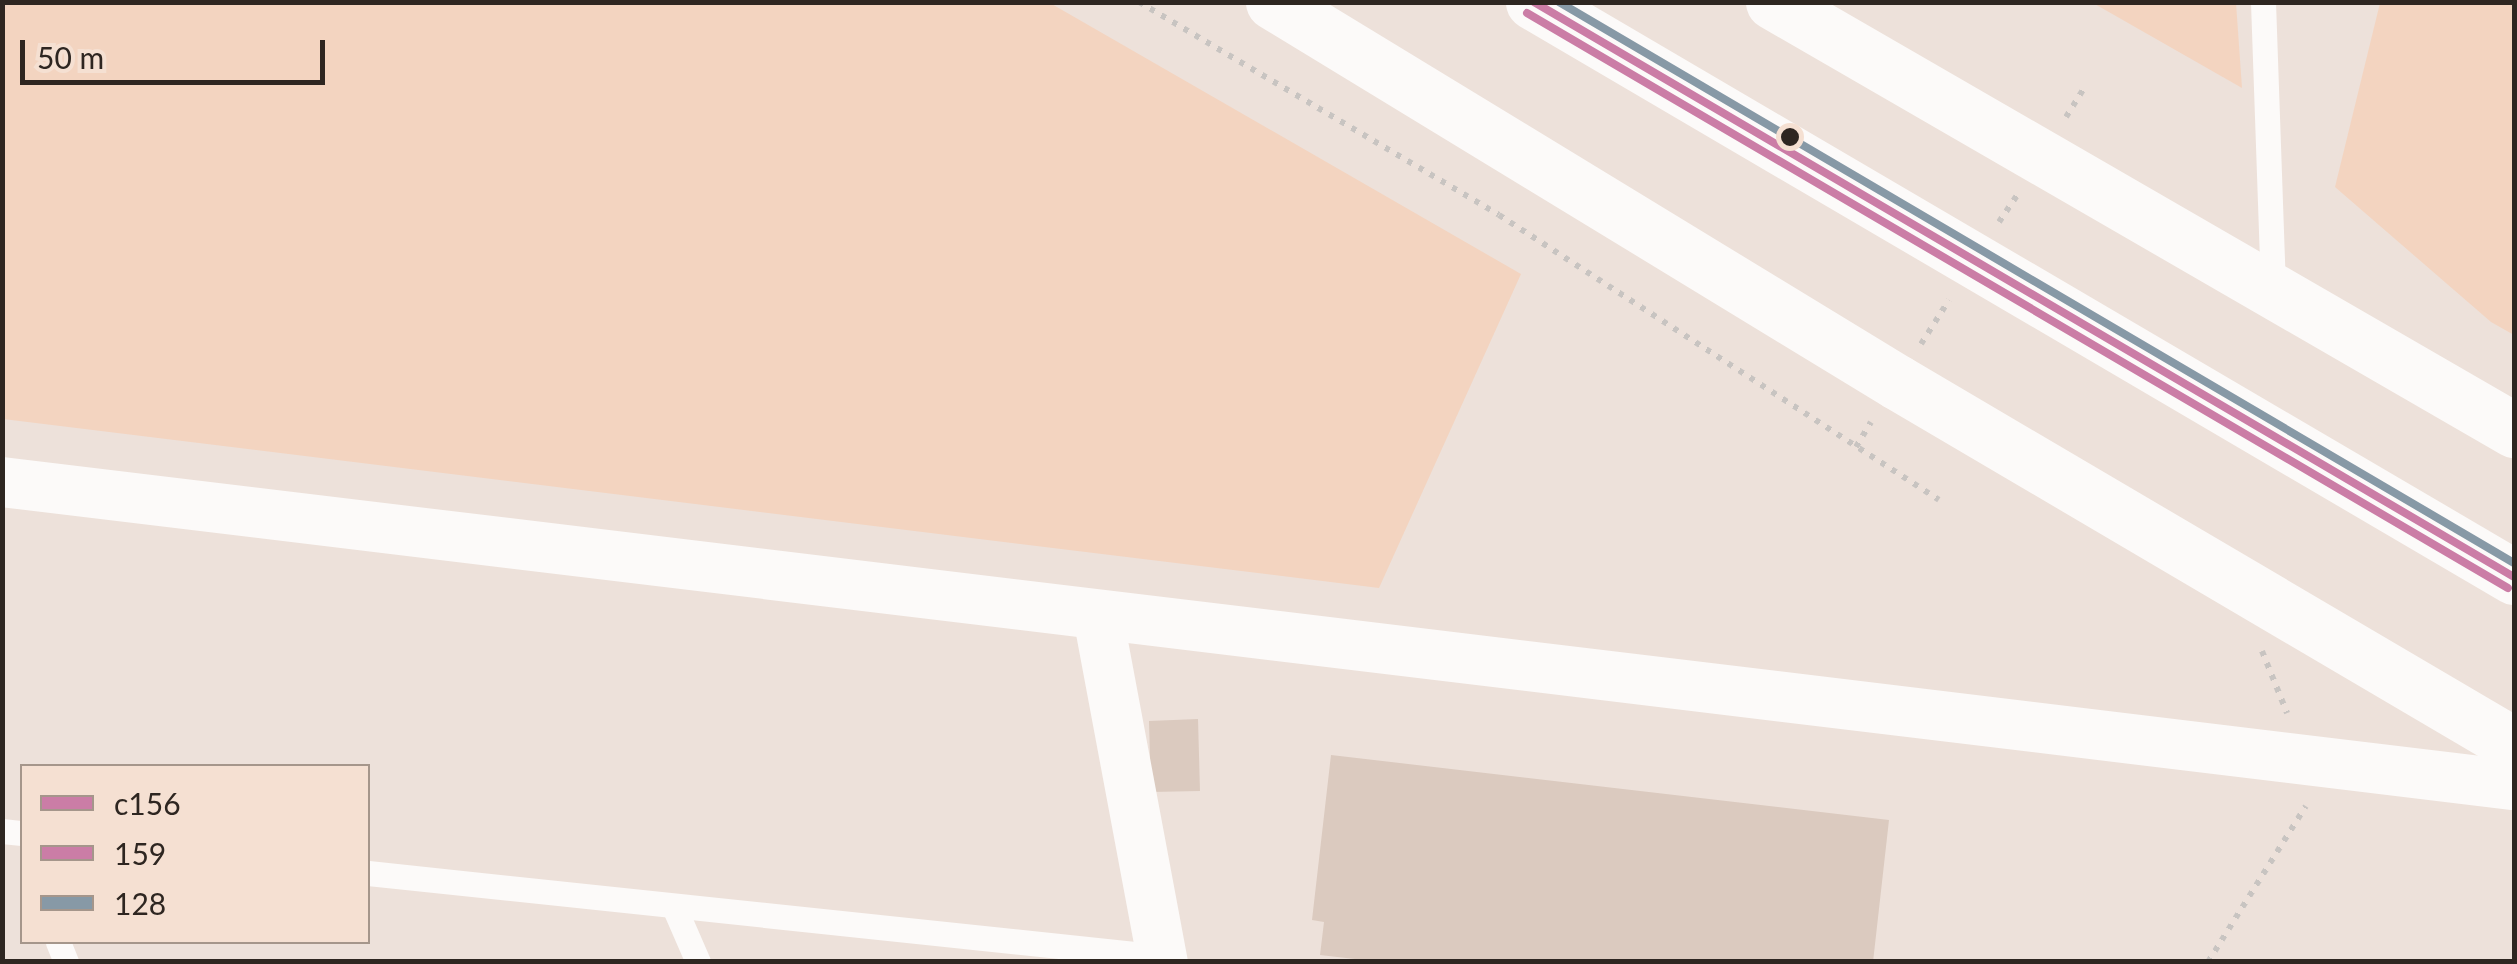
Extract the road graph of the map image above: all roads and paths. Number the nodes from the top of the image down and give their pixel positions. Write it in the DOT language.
graph roads {
  1 [pos="1139,2"];
  2 [pos="1274,2"];
  3 [pos="1533,2"];
  4 [pos="1773,2"];
  5 [pos="2263,2"];
  6 [pos="2274,293"];
  7 [pos="2514,430"];
  8 [pos="2,482"];
  9 [pos="1939,500"];
  10 [pos="2514,577"];
  11 [pos="1098,616"];
  12 [pos="2254,632"];
  13 [pos="2514,745"];
  14 [pos="2306,760"];
  15 [pos="2514,785"];
  16 [pos="370,873"];
  17 [pos="675,909"];
  18 [pos="1163,959"];
  19 [pos="698,962"];
  20 [pos="2208,962"];
  1 -- 9 [label="path"];
  2 -- 13 [label="street"];
  3 -- 10 [label="street"];
  4 -- 6 [label="street"];
  5 -- 6 [label="lane"];
  6 -- 7 [label="street"];
  8 -- 11 [label="street"];
  11 -- 14 [label="street"];
  11 -- 18 [label="street"];
  12 -- 14 [label="path"];
  14 -- 15 [label="street"];
  14 -- 20 [label="path"];
  16 -- 17 [label="lane"];
  17 -- 18 [label="lane"];
  17 -- 19 [label="lane"];
}
